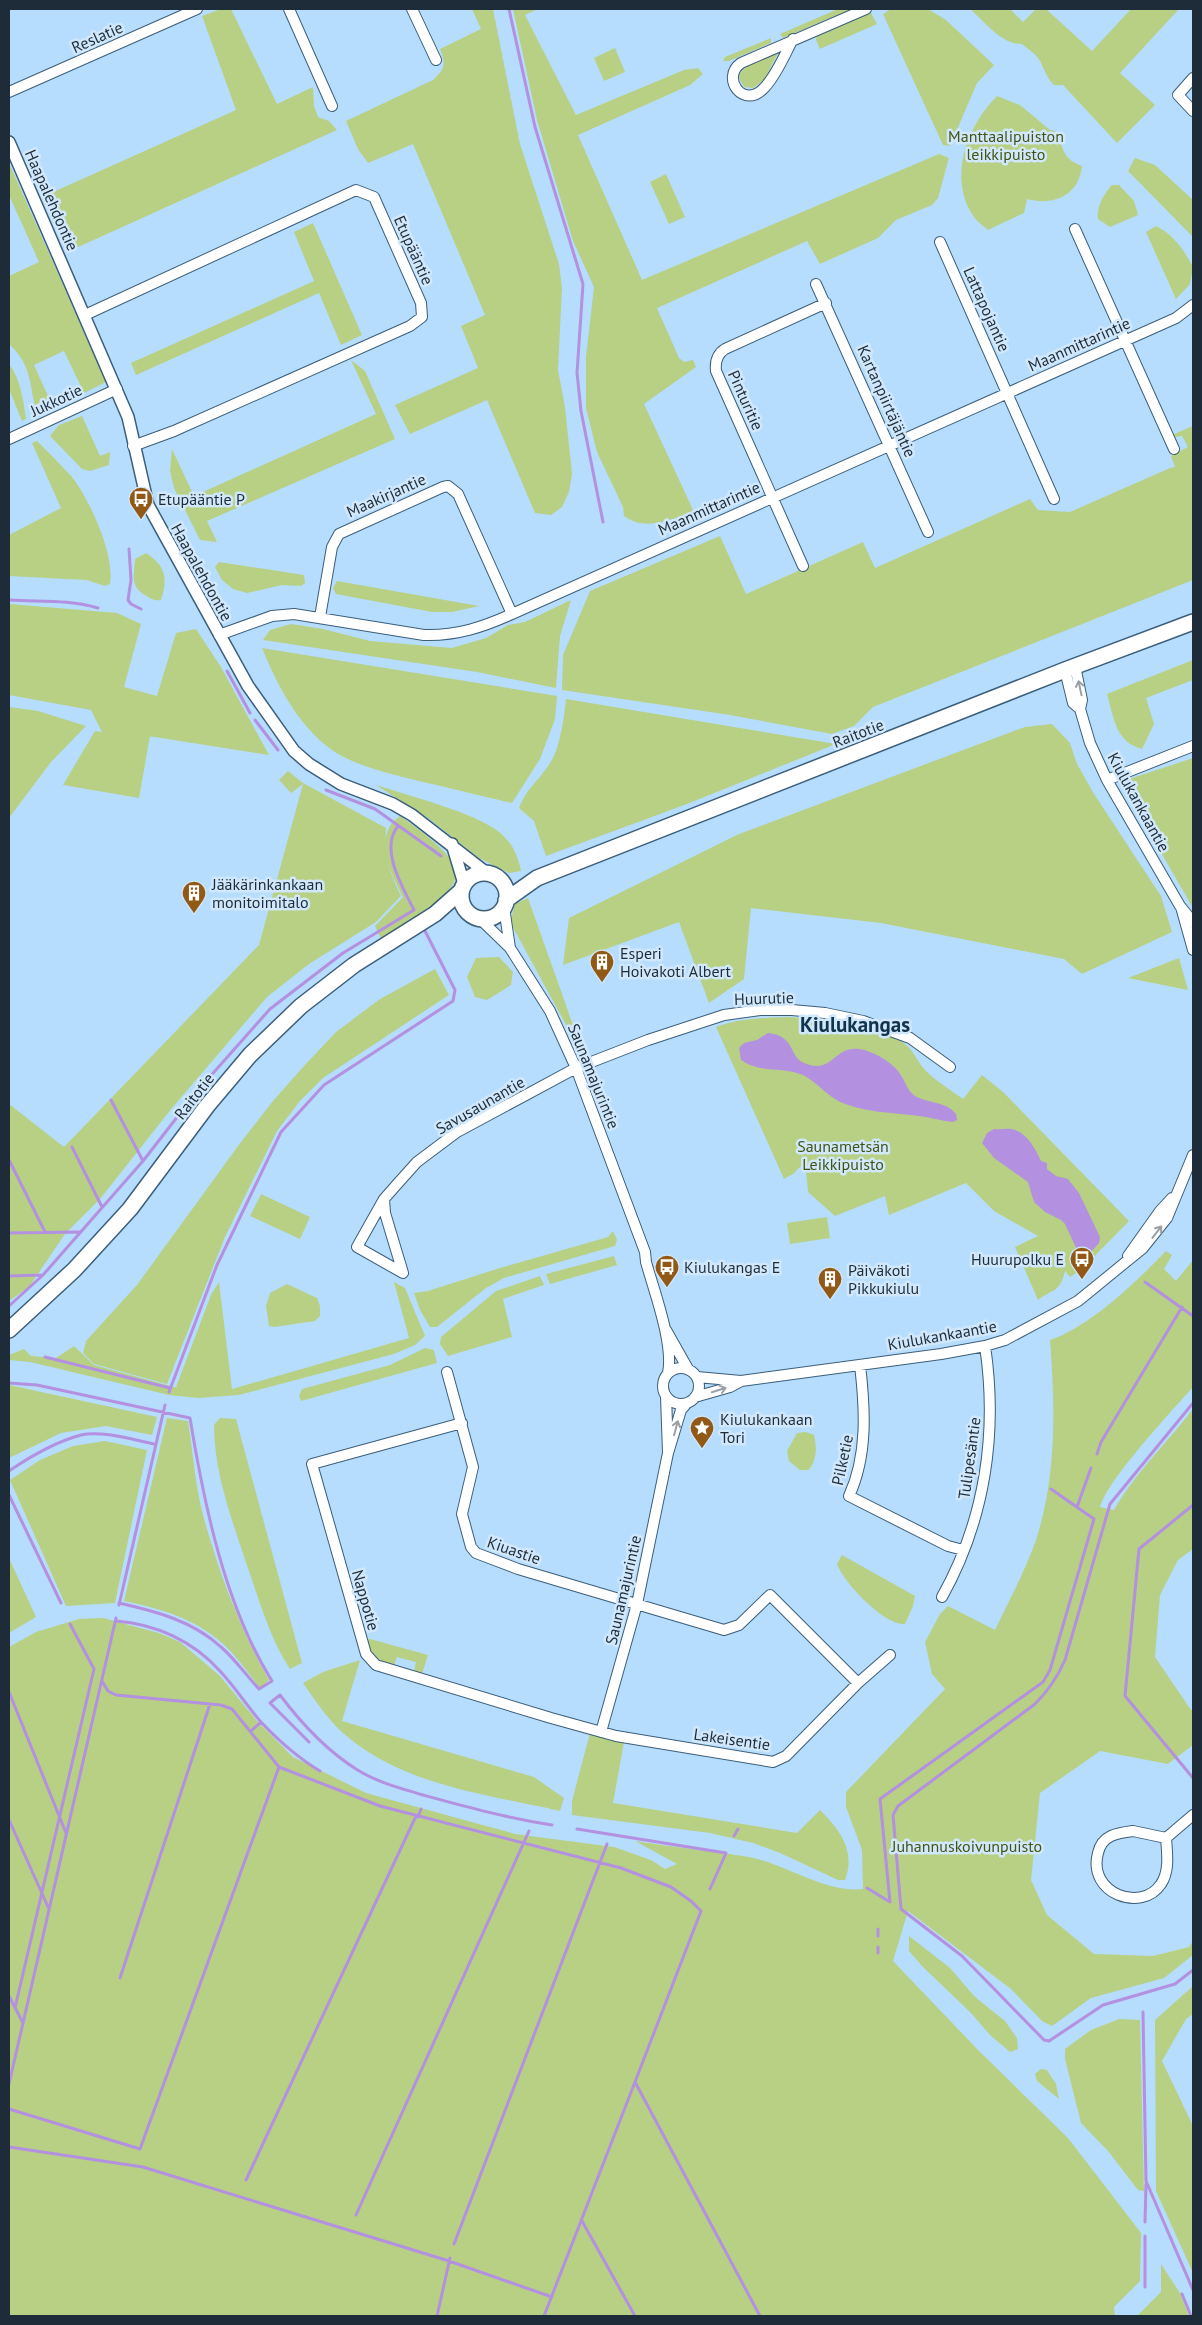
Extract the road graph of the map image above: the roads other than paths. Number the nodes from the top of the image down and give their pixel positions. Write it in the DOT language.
graph roads {
  1 [pos="197,9"];
  2 [pos="289,9"];
  3 [pos="412,9"];
  4 [pos="866,9"];
  5 [pos="793,39"];
  6 [pos="436,60"];
  7 [pos="1193,78"];
  8 [pos="9,92"];
  9 [pos="332,106"];
  10 [pos="1193,111"];
  11 [pos="9,142"];
  12 [pos="1075,229"];
  13 [pos="940,242"];
  14 [pos="816,284"];
  15 [pos="826,303"];
  16 [pos="1193,305"];
  17 [pos="85,315"];
  18 [pos="1124,341"];
  19 [pos="117,389"];
  20 [pos="1007,392"];
  21 [pos="9,439"];
  22 [pos="890,445"];
  23 [pos="133,446"];
  24 [pos="1174,449"];
  25 [pos="773,496"];
  26 [pos="1054,499"];
  27 [pos="928,532"];
  28 [pos="803,566"];
  29 [pos="512,614"];
  30 [pos="320,617"];
  31 [pos="1193,622"];
  32 [pos="219,635"];
  33 [pos="1070,668"];
  34 [pos="1193,746"];
  35 [pos="1108,780"];
  36 [pos="452,844"];
  37 [pos="494,877"];
  38 [pos="537,878"];
  39 [pos="463,887"];
  40 [pos="505,903"];
  41 [pos="1180,906"];
  42 [pos="435,914"];
  43 [pos="473,915"];
  44 [pos="1193,922"];
  45 [pos="510,948"];
  46 [pos="1193,950"];
  47 [pos="950,1067"];
  48 [pos="576,1068"];
  49 [pos="1193,1155"];
  50 [pos="384,1199"];
  51 [pos="664,1327"];
  52 [pos="9,1330"];
  53 [pos="985,1346"];
  54 [pos="860,1365"];
  55 [pos="688,1369"];
  56 [pos="448,1372"];
  57 [pos="668,1373"];
  58 [pos="697,1377"];
  59 [pos="741,1381"];
  60 [pos="666,1396"];
  61 [pos="691,1400"];
  62 [pos="462,1423"];
  63 [pos="668,1453"];
  64 [pos="963,1550"];
  65 [pos="942,1597"];
  66 [pos="637,1604"];
  67 [pos="890,1655"];
  68 [pos="858,1683"];
  69 [pos="601,1732"];
  70 [pos="1193,1815"];
  71 [pos="1166,1838"];
  1 -- 8 [label="street, Reslatie"];
  2 -- 9 [label="street"];
  3 -- 6 [label="street"];
  4 -- 5 [label="street"];
  5 -- 5 [label="street"];
  7 -- 10 [label="street"];
  11 -- 17 [label="street, Haapalehdontie"];
  12 -- 18 [label="street"];
  13 -- 20 [label="street, Lattapojantie"];
  14 -- 15 [label="street, Kartanpiirtäjäntie"];
  15 -- 22 [label="street, Kartanpiirtäjäntie"];
  15 -- 25 [label="street, Pinturitie"];
  16 -- 18 [label="street, Maanmittarintie"];
  17 -- 19 [label="street, Haapalehdontie"];
  17 -- 23 [label="street, Etupääntie"];
  18 -- 20 [label="street, Maanmittarintie"];
  18 -- 24 [label="street"];
  19 -- 21 [label="street, Jukkotie"];
  19 -- 23 [label="street, Haapalehdontie"];
  20 -- 22 [label="street, Maanmittarintie"];
  20 -- 26 [label="street, Lattapojantie"];
  22 -- 25 [label="street, Maanmittarintie"];
  22 -- 27 [label="street, Kartanpiirtäjäntie"];
  23 -- 32 [label="street, Haapalehdontie"];
  25 -- 28 [label="street, Pinturitie"];
  25 -- 29 [label="street, Maanmittarintie"];
  29 -- 30 [label="street, Maanmittarintie"];
  29 -- 30 [label="street, Maakirjantie"];
  30 -- 32 [label="street, Maanmittarintie"];
  31 -- 33 [label="main road, Raitotie"];
  32 -- 36 [label="street, Haapalehdontie"];
  33 -- 35 [label="street, Kiulukankaantie"];
  33 -- 38 [label="main road, Raitotie"];
  34 -- 35 [label="street"];
  35 -- 41 [label="street, Kiulukankaantie"];
  36 -- 37 [label="street, Haapalehdontie"];
  36 -- 39 [label="street"];
  37 -- 38 [label="main road, Raitotie"];
  37 -- 39 [label="main road"];
  37 -- 40 [label="main road"];
  38 -- 40 [label="main road, Raitotie"];
  39 -- 42 [label="main road, Raitotie"];
  39 -- 43 [label="main road"];
  40 -- 43 [label="main road, Raitotie"];
  40 -- 45 [label="street, Saunamajurintie"];
  41 -- 44 [label="street, Kiulukankaantie"];
  41 -- 46 [label="street, Kiulukankaantie"];
  42 -- 43 [label="main road, Raitotie"];
  42 -- 52 [label="main road, Raitotie"];
  43 -- 45 [label="street, Saunamajurintie"];
  45 -- 48 [label="street, Saunamajurintie"];
  47 -- 48 [label="street, Huurutie"];
  48 -- 50 [label="street, Savusaunantie"];
  48 -- 51 [label="street, Saunamajurintie"];
  49 -- 53 [label="street, Kiulukankaantie"];
  50 -- 50 [label="street, Savusaunantie"];
  51 -- 55 [label="street, Saunamajurintie"];
  51 -- 57 [label="street, Saunamajurintie"];
  53 -- 54 [label="street, Kiulukankaantie"];
  53 -- 64 [label="street, Tulipesäntie"];
  54 -- 59 [label="street, Kiulukankaantie"];
  54 -- 64 [label="street, Pilketie"];
  55 -- 57 [label="street"];
  55 -- 58 [label="street"];
  56 -- 62 [label="street, Kiuastie"];
  57 -- 60 [label="street"];
  58 -- 59 [label="street, Kiulukankaantie"];
  58 -- 61 [label="street"];
  61 -- 59 [label="street, Kiulukankaantie, one-way"];
  60 -- 61 [label="street"];
  60 -- 63 [label="street, Saunamajurintie"];
  63 -- 61 [label="street, Saunamajurintie, one-way"];
  62 -- 66 [label="street, Kiuastie"];
  62 -- 69 [label="street, Nappotie"];
  63 -- 66 [label="street, Saunamajurintie"];
  64 -- 65 [label="street, Tulipesäntie"];
  66 -- 68 [label="street"];
  66 -- 69 [label="street, Saunamajurintie"];
  67 -- 68 [label="street, Lakeisentie"];
  68 -- 69 [label="street, Lakeisentie"];
  70 -- 71 [label="street"];
  71 -- 71 [label="street"];
}
